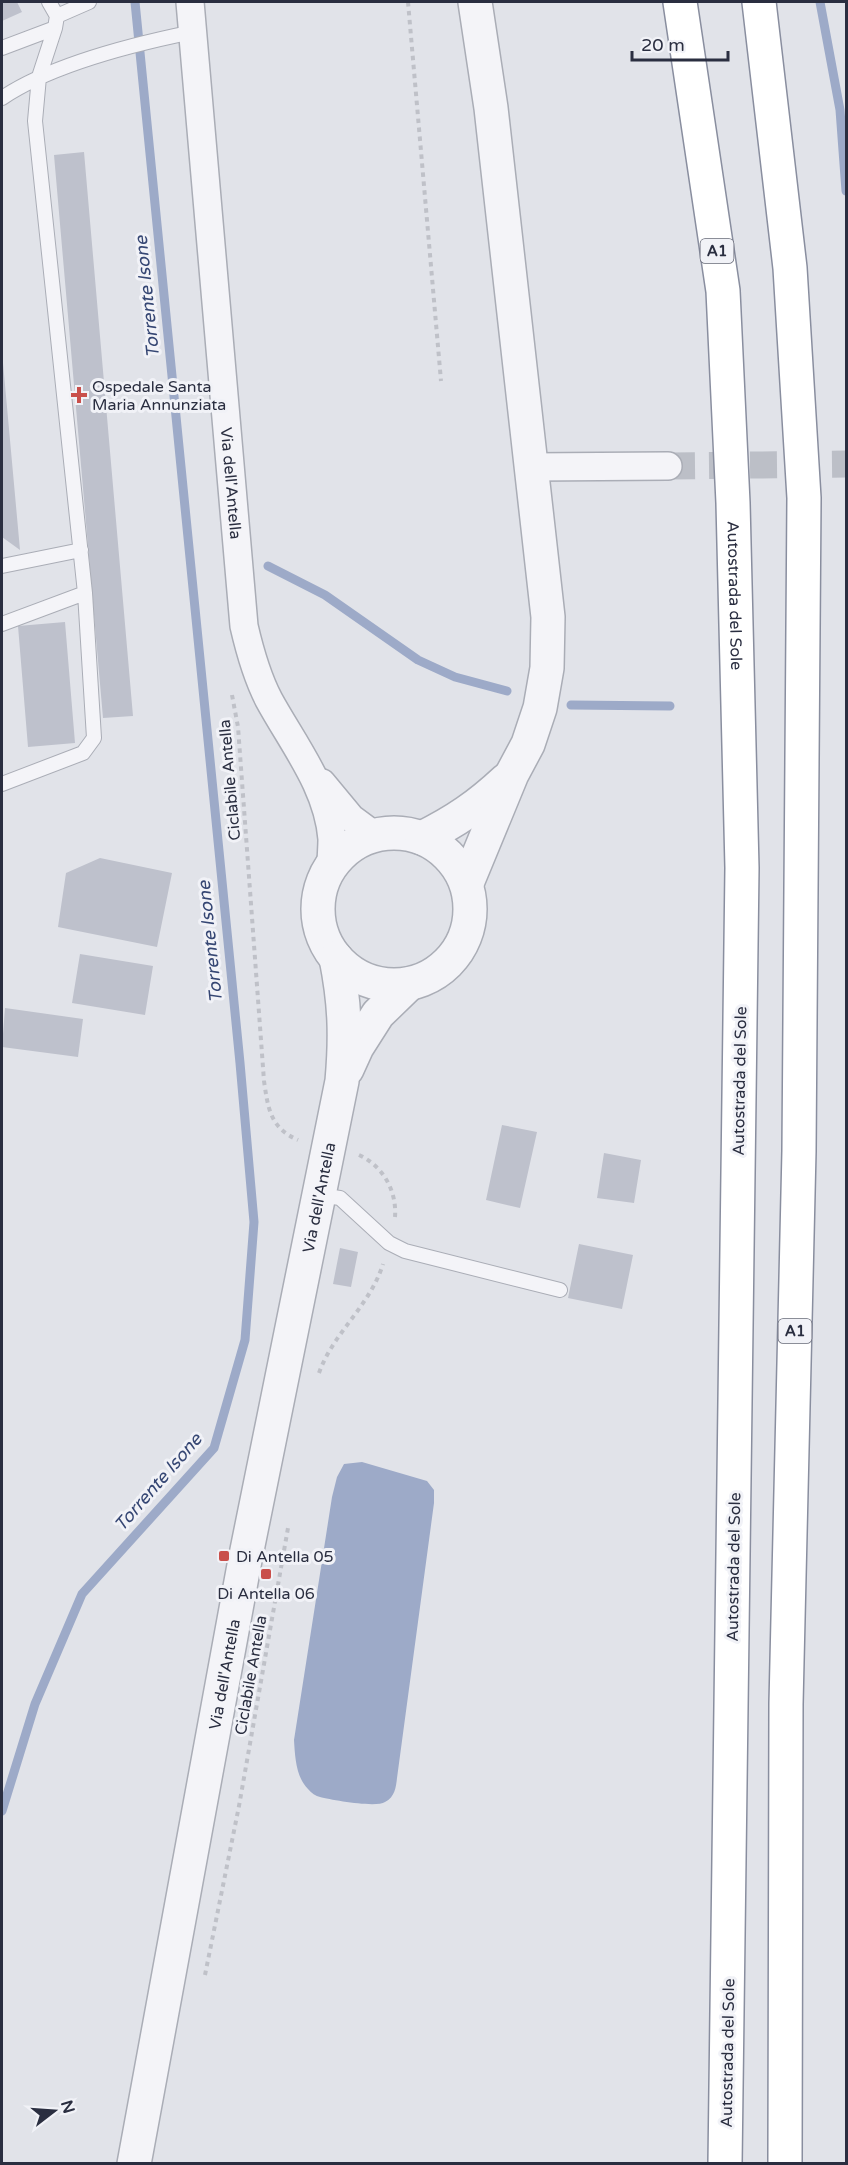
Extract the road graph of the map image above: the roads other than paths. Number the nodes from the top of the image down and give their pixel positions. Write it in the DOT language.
graph roads {
  1 [pos="49,2"];
  2 [pos="89,2"];
  3 [pos="190,2"];
  4 [pos="475,2"];
  5 [pos="680,2"];
  6 [pos="759,2"];
  7 [pos="56,22"];
  8 [pos="192,32"];
  9 [pos="2,48"];
  10 [pos="39,77"];
  11 [pos="2,98"];
  12 [pos="668,466"];
  13 [pos="532,467"];
  14 [pos="81,550"];
  15 [pos="2,566"];
  16 [pos="85,593"];
  17 [pos="2,624"];
  18 [pos="310,770"];
  19 [pos="512,774"];
  20 [pos="2,784"];
  21 [pos="374,835"];
  22 [pos="422,838"];
  23 [pos="331,867"];
  24 [pos="467,884"];
  25 [pos="336,958"];
  26 [pos="409,984"];
  27 [pos="342,1081"];
  28 [pos="318,1195"];
  29 [pos="560,1290"];
  30 [pos="134,2163"];
  31 [pos="725,2163"];
  32 [pos="785,2163"];
  1 -- 7 [label="lane"];
  2 -- 7 [label="lane"];
  3 -- 8 [label="street, Via dell'Antella"];
  4 -- 13 [label="street"];
  5 -- 31 [label="highway, Autostrada del Sole / A1"];
  6 -- 32 [label="highway, A1"];
  7 -- 9 [label="lane"];
  7 -- 10 [label="lane"];
  8 -- 10 [label="lane"];
  8 -- 18 [label="street, Via dell'Antella"];
  10 -- 11 [label="lane"];
  10 -- 14 [label="lane"];
  12 -- 13 [label="street"];
  13 -- 19 [label="street"];
  14 -- 15 [label="lane"];
  14 -- 16 [label="lane"];
  16 -- 17 [label="lane"];
  16 -- 20 [label="lane"];
  18 -- 21 [label="street, Via dell'Antella"];
  18 -- 23 [label="street, Via dell'Antella"];
  19 -- 22 [label="street"];
  19 -- 24 [label="street"];
  21 -- 22 [label="street, Via dell'Antella"];
  21 -- 23 [label="street, Via dell'Antella"];
  22 -- 24 [label="street, Via dell'Antella"];
  23 -- 25 [label="street, Via dell'Antella"];
  24 -- 26 [label="street, Via dell'Antella"];
  25 -- 26 [label="street, Via dell'Antella"];
  25 -- 27 [label="street, Via dell'Antella"];
  26 -- 27 [label="street, Via dell'Antella"];
  27 -- 28 [label="street, Via dell'Antella"];
  28 -- 29 [label="lane"];
  28 -- 30 [label="street, Via dell'Antella"];
}
